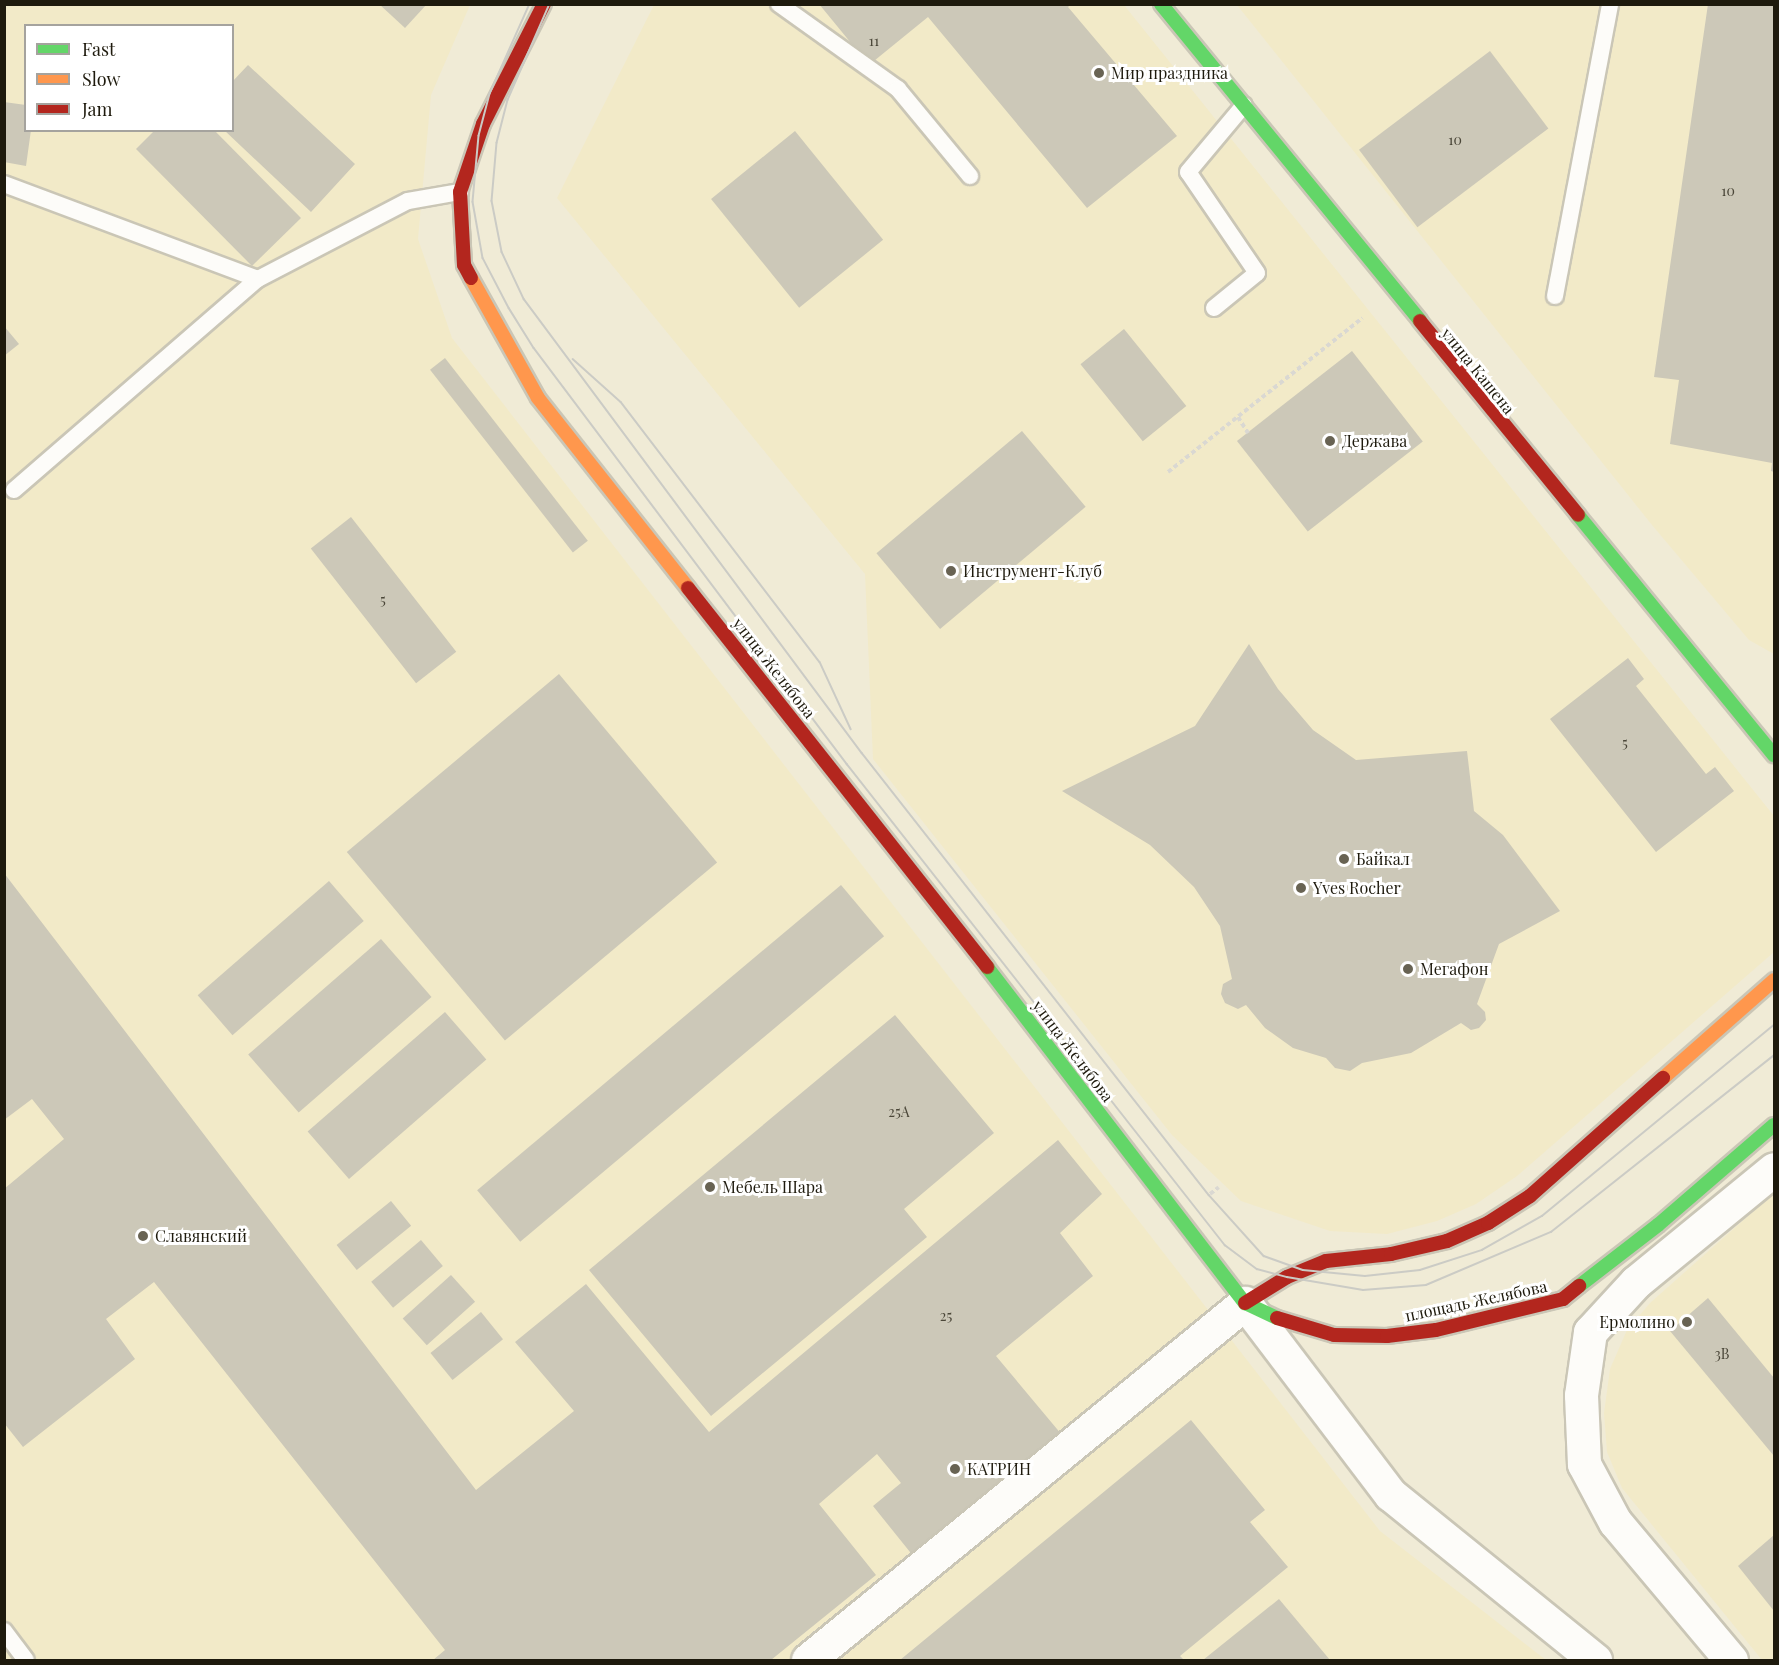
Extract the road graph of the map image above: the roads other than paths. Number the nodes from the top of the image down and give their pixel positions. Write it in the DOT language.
graph roads {
  1 [pos="544,4"];
  2 [pos="779,4"];
  3 [pos="1161,4"];
  4 [pos="1610,4"];
  5 [pos="1244,105"];
  6 [pos="970,176"];
  7 [pos="4,184"];
  8 [pos="460,192"];
  9 [pos="258,279"];
  10 [pos="1555,296"];
  11 [pos="1214,308"];
  12 [pos="14,490"];
  13 [pos="1774,755"];
  14 [pos="1774,980"];
  15 [pos="1774,1125"];
  16 [pos="1774,1169"];
  17 [pos="1563,1299"];
  18 [pos="1245,1303"];
  19 [pos="1590,1332"];
  20 [pos="4,1631"];
  21 [pos="26,1660"];
  22 [pos="808,1660"];
  23 [pos="1595,1660"];
  24 [pos="1731,1660"];
  1 -- 8 [label="street, улица Желябова"];
  2 -- 6 [label="lane"];
  3 -- 5 [label="street, улица Кашена"];
  4 -- 10 [label="lane"];
  5 -- 11 [label="lane"];
  5 -- 13 [label="street, улица Кашена"];
  7 -- 9 [label="lane"];
  8 -- 9 [label="lane"];
  8 -- 18 [label="street, улица Желябова"];
  9 -- 12 [label="lane"];
  14 -- 18 [label="street"];
  15 -- 17 [label="street, площадь Желябова"];
  16 -- 19 [label="street"];
  17 -- 18 [label="street, площадь Желябова"];
  17 -- 19 [label="street"];
  18 -- 22 [label="street"];
  18 -- 23 [label="street"];
  19 -- 24 [label="street"];
  20 -- 21 [label="lane"];
}
